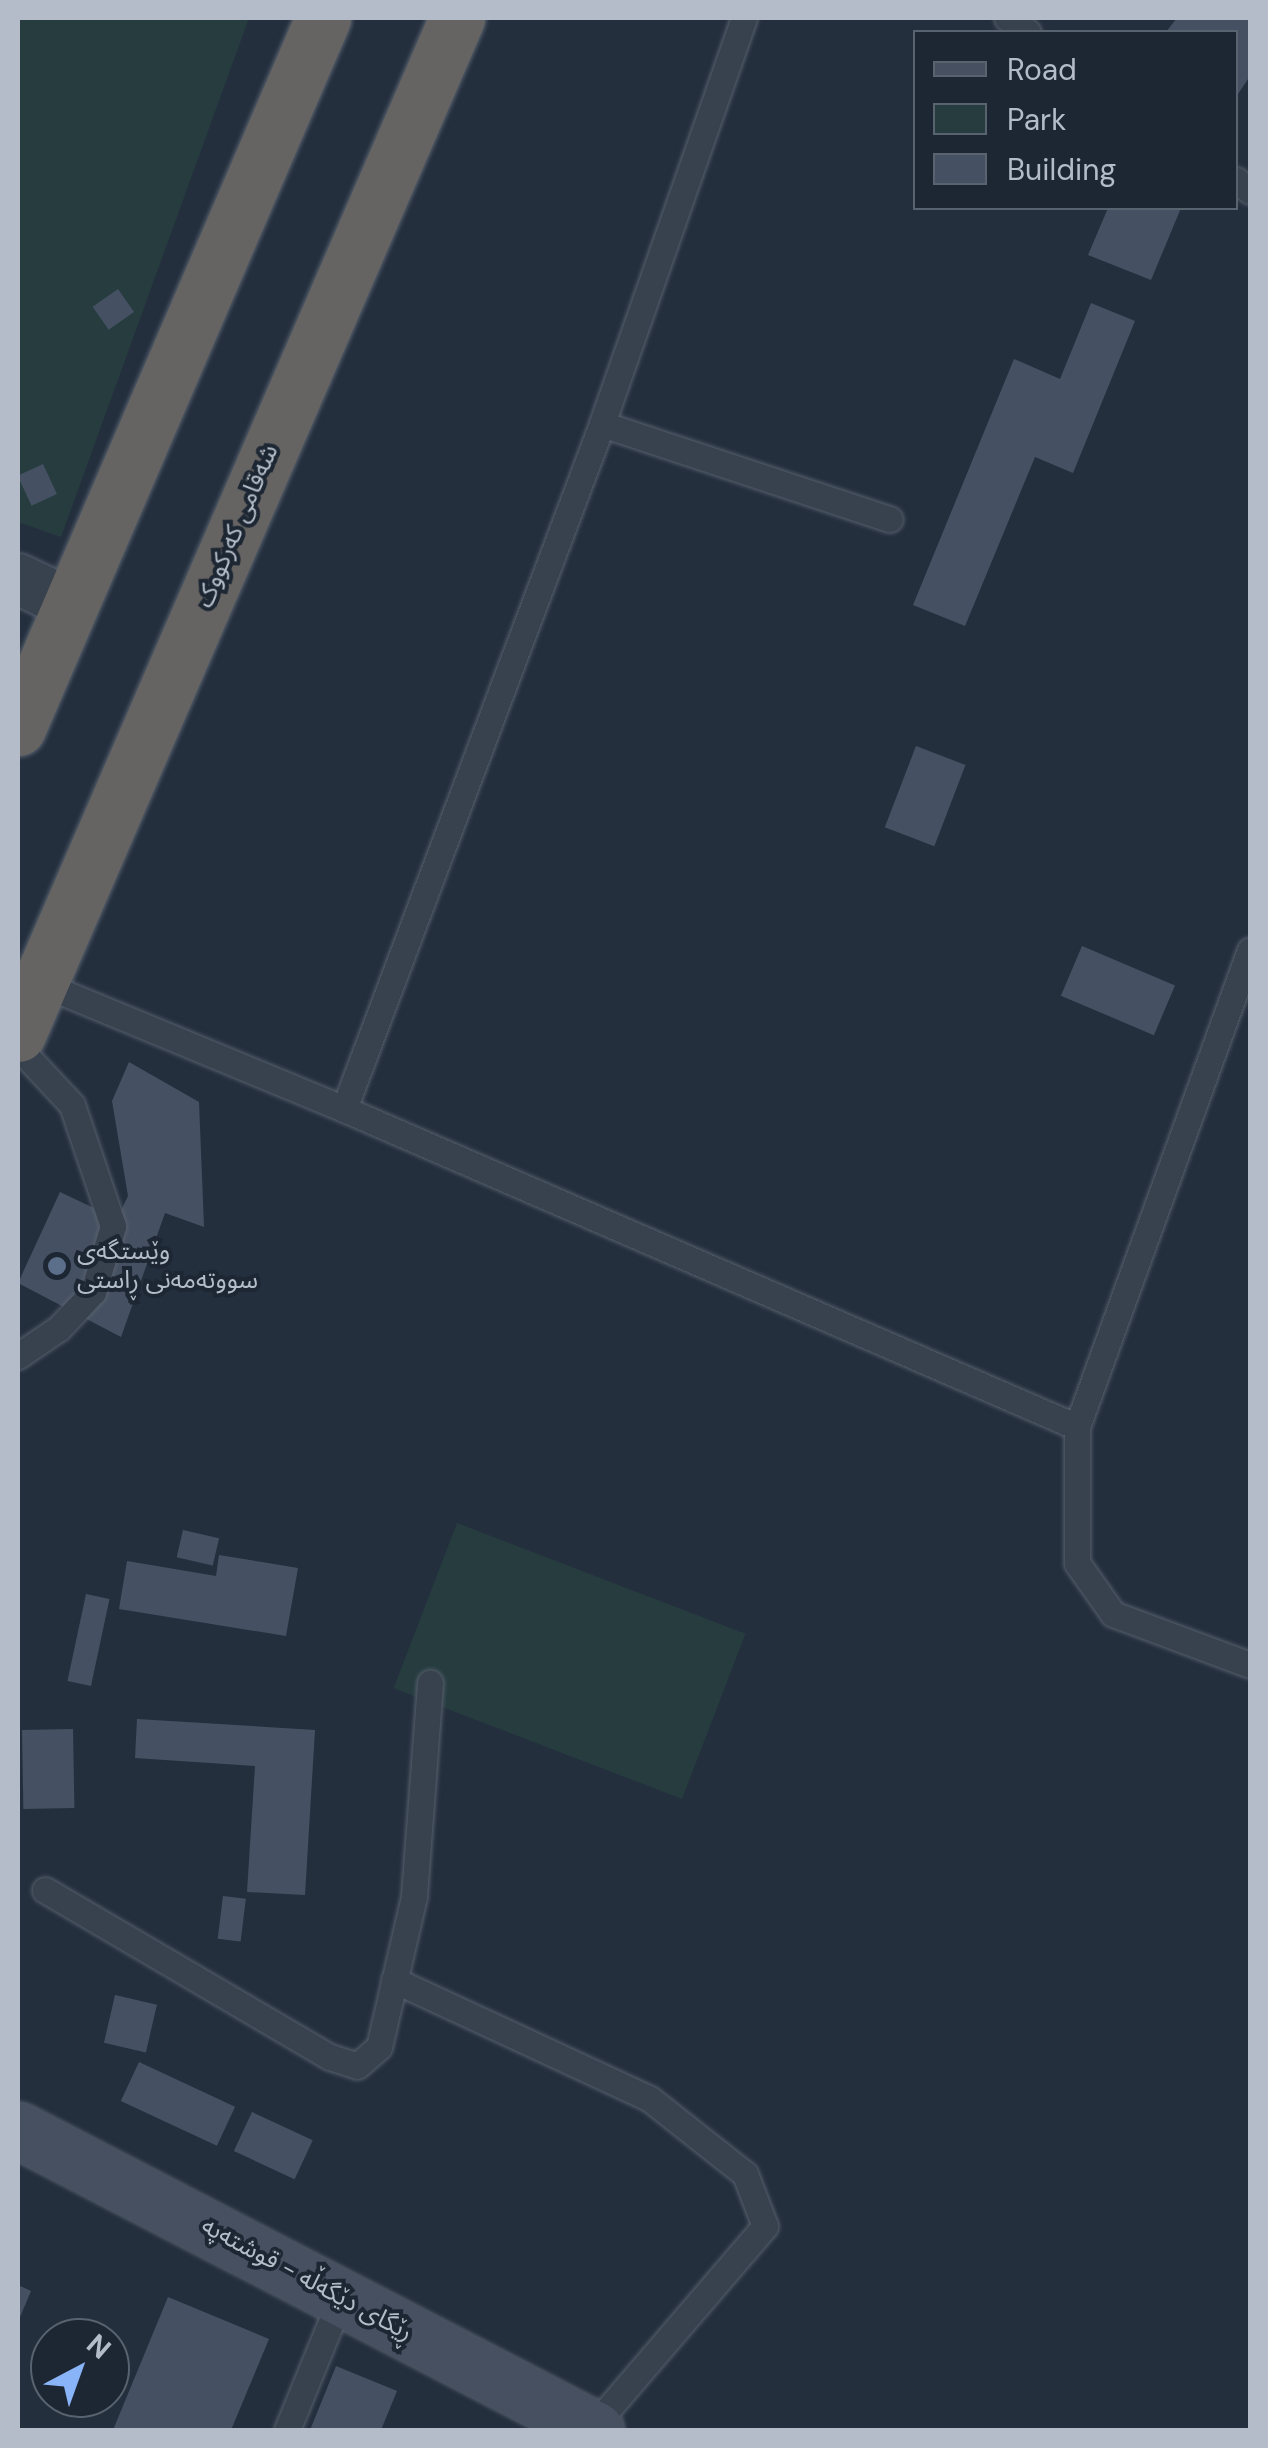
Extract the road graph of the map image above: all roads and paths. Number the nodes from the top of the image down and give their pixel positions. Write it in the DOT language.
graph roads {
  1 [pos="323,18"];
  2 [pos="457,18"];
  3 [pos="744,18"];
  4 [pos="602,424"];
  5 [pos="890,518"];
  6 [pos="18,579"];
  7 [pos="68,602"];
  8 [pos="18,728"];
  9 [pos="1250,950"];
  10 [pos="24,1018"];
  11 [pos="344,1109"];
  12 [pos="18,1356"];
  13 [pos="1077,1427"];
  14 [pos="1250,1664"];
  15 [pos="430,1683"];
  16 [pos="45,1890"];
  17 [pos="394,1980"];
  18 [pos="18,2130"];
  19 [pos="342,2298"];
  20 [pos="534,2416"];
  21 [pos="287,2430"];
  22 [pos="594,2430"];
  1 -- 7 [label="highway"];
  2 -- 10 [label="highway, شەقامی کەرکووک"];
  3 -- 4 [label="lane"];
  4 -- 5 [label="lane"];
  4 -- 11 [label="lane"];
  6 -- 7 [label="street"];
  7 -- 8 [label="highway"];
  9 -- 13 [label="lane"];
  10 -- 11 [label="lane"];
  10 -- 12 [label="lane"];
  11 -- 13 [label="lane"];
  13 -- 14 [label="lane"];
  15 -- 17 [label="lane"];
  16 -- 17 [label="lane"];
  17 -- 22 [label="lane"];
  18 -- 19 [label="main road, ڕێگای دێگەڵە - قوشتەپە"];
  19 -- 20 [label="main road, ڕێگای دێگەڵە - قوشتەپە"];
  19 -- 21 [label="lane"];
  20 -- 22 [label="main road, ڕێگای دێگەڵە - قوشتەپە"];
}
